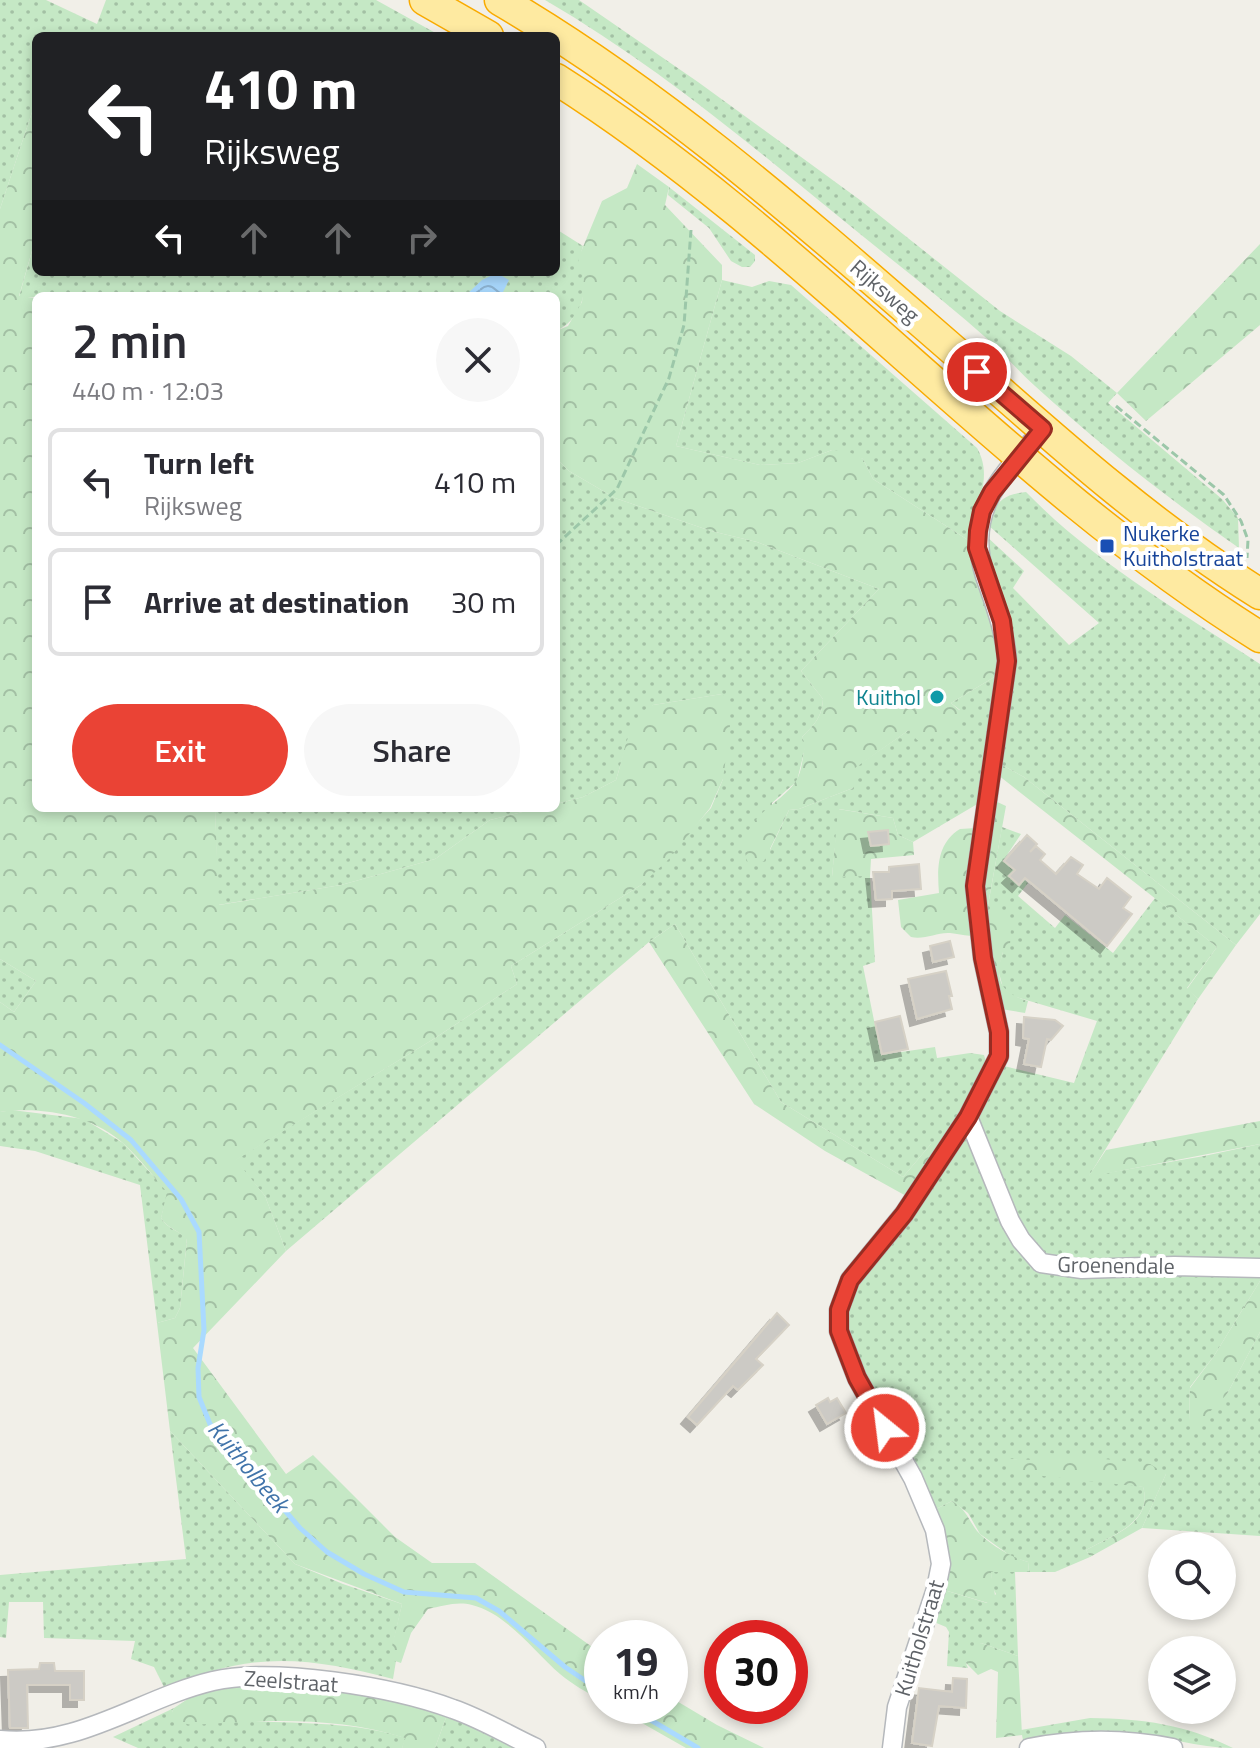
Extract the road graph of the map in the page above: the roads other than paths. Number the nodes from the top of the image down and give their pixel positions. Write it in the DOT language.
graph roads {
  1 [pos="425,0"];
  2 [pos="500,0"];
  3 [pos="481,32"];
  4 [pos="549,32"];
  5 [pos="560,39"];
  6 [pos="560,82"];
  7 [pos="1043,429"];
  8 [pos="1019,456"];
  9 [pos="1260,594"];
  10 [pos="1260,637"];
  11 [pos="968,1117"];
  12 [pos="1260,1268"];
  13 [pos="0,1740"];
  14 [pos="536,1748"];
  15 [pos="892,1748"];
  16 [pos="1029,1748"];
  17 [pos="1173,1748"];
  1 -- 3 [label="highway"];
  2 -- 4 [label="highway, Rijksweg"];
  5 -- 7 [label="highway, Rijksweg"];
  6 -- 8 [label="highway, Rijksweg"];
  7 -- 8 [label="street, Kuitholstraat"];
  7 -- 9 [label="highway, Rijksweg"];
  8 -- 10 [label="highway, Rijksweg"];
  8 -- 11 [label="street, Kuitholstraat"];
  11 -- 12 [label="street, Groenendale"];
  11 -- 15 [label="street, Kuitholstraat"];
  13 -- 14 [label="street, Zeelstraat"];
  16 -- 17 [label="street"];
}
